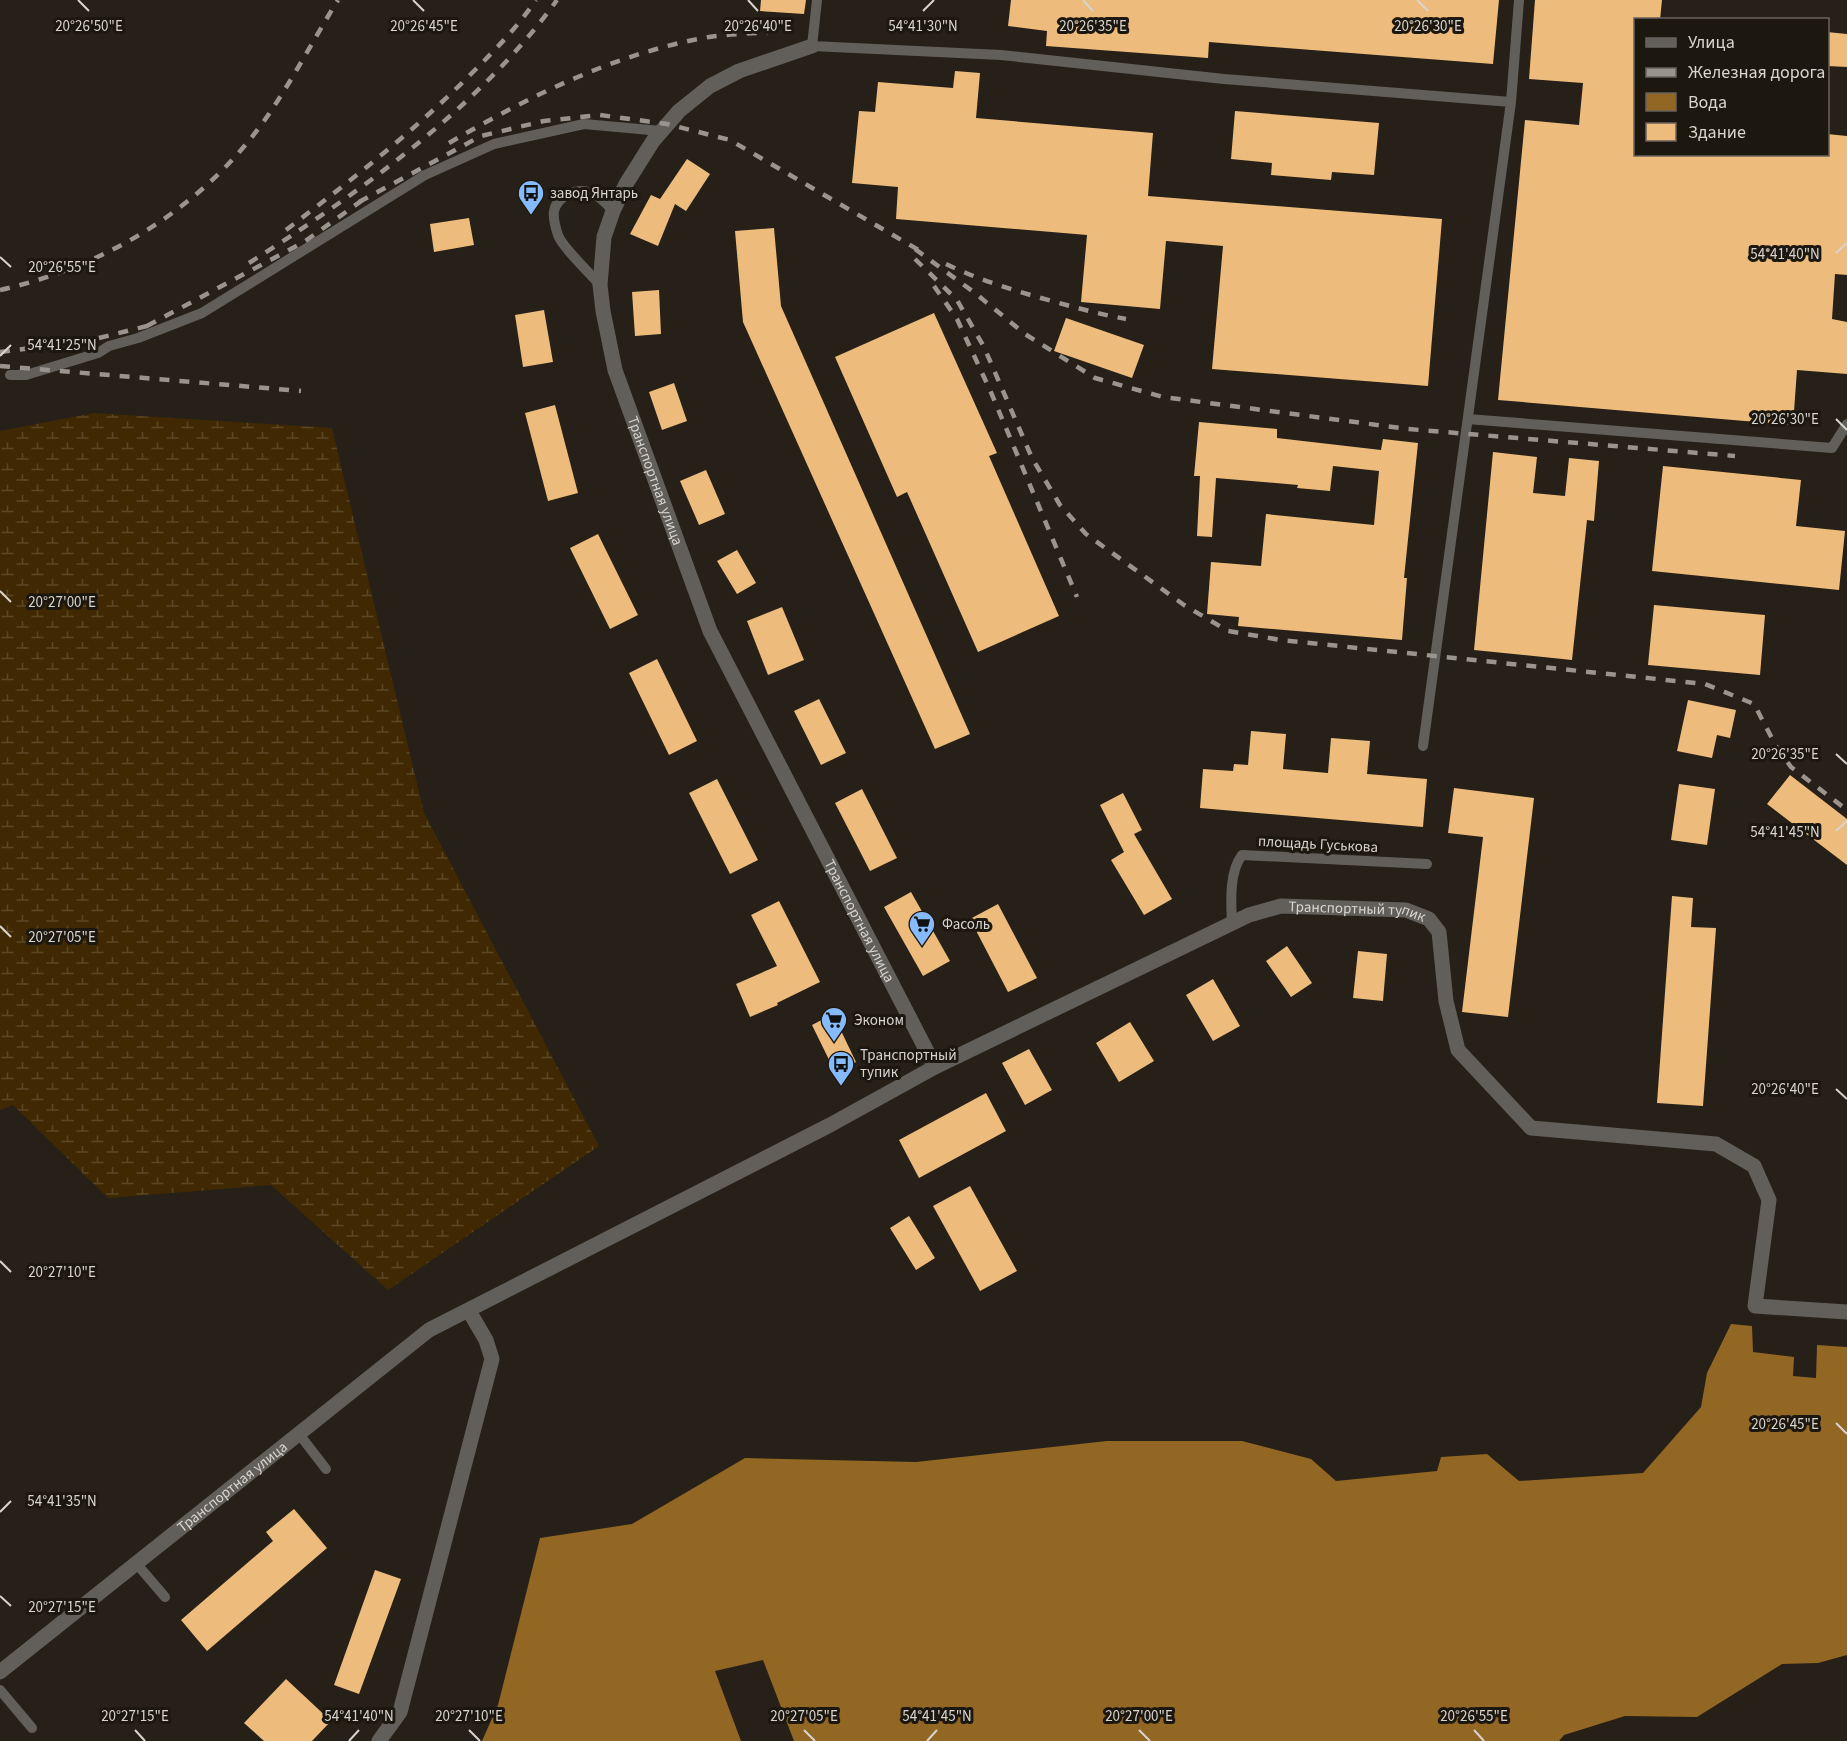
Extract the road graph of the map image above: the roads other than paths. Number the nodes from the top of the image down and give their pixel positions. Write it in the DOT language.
graph roads {
  1 [pos="817,0"];
  2 [pos="1519,0"];
  3 [pos="812,46"];
  4 [pos="1511,102"];
  5 [pos="661,131"];
  6 [pos="613,211"];
  7 [pos="600,285"];
  8 [pos="10,375"];
  9 [pos="1468,419"];
  10 [pos="1847,424"];
  11 [pos="1423,746"];
  12 [pos="1427,864"];
  13 [pos="1233,923"];
  14 [pos="935,1067"];
  15 [pos="469,1311"];
  16 [pos="1847,1311"];
  17 [pos="299,1434"];
  18 [pos="326,1469"];
  19 [pos="136,1563"];
  20 [pos="165,1597"];
  21 [pos="0,1672"];
  22 [pos="0,1690"];
  23 [pos="32,1728"];
  24 [pos="379,1741"];
  1 -- 3 [label="lane"];
  2 -- 4 [label="lane"];
  3 -- 4 [label="lane"];
  3 -- 5 [label="street"];
  4 -- 9 [label="lane"];
  5 -- 6 [label="street"];
  5 -- 8 [label="lane"];
  6 -- 7 [label="street, Транспортная улица"];
  6 -- 7 [label="lane"];
  7 -- 14 [label="street, Транспортная улица"];
  9 -- 10 [label="lane"];
  9 -- 11 [label="lane"];
  12 -- 13 [label="lane, площадь Гуськова"];
  13 -- 14 [label="street, Транспортный тупик"];
  13 -- 16 [label="street, Транспортный тупик"];
  14 -- 15 [label="street, Транспортная улица"];
  15 -- 17 [label="street, Транспортная улица"];
  15 -- 24 [label="street"];
  17 -- 18 [label="lane"];
  17 -- 19 [label="street, Транспортная улица"];
  19 -- 20 [label="lane"];
  19 -- 21 [label="street, Транспортная улица"];
  22 -- 23 [label="lane"];
}
